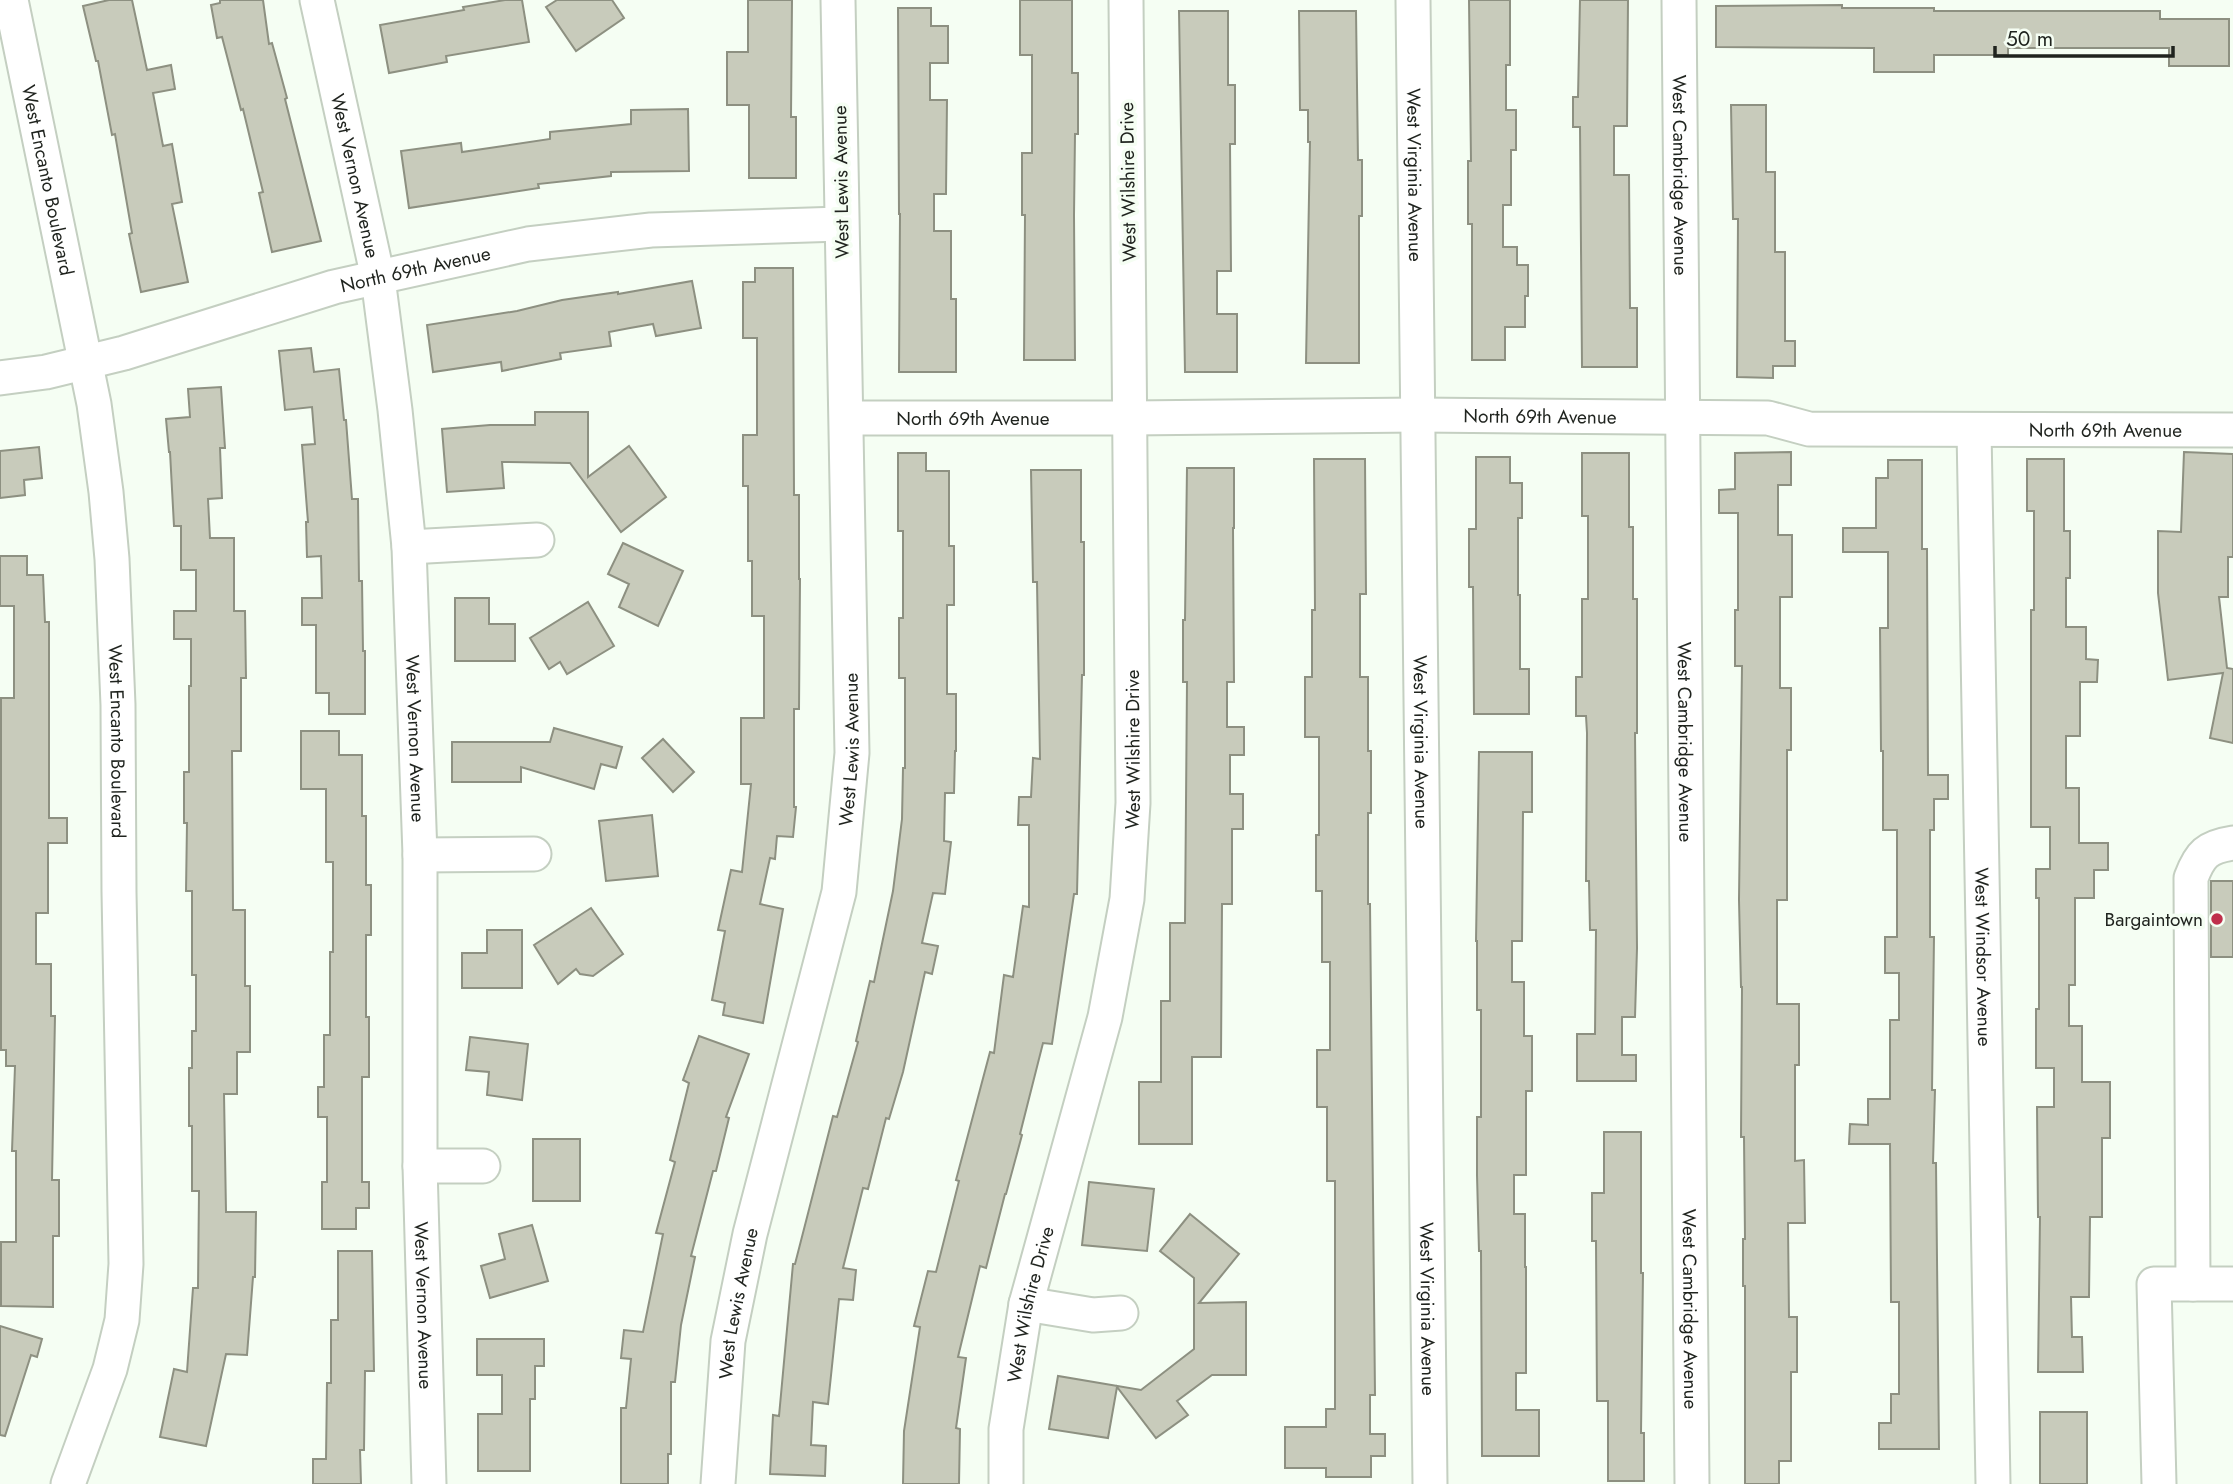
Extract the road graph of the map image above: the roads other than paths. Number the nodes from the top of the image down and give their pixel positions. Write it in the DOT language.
graph roads {
  1 [pos="11,0"];
  2 [pos="317,0"];
  3 [pos="838,0"];
  4 [pos="1126,0"];
  5 [pos="1413,0"];
  6 [pos="1679,0"];
  7 [pos="841,224"];
  8 [pos="378,278"];
  9 [pos="86,362"];
  10 [pos="0,378"];
  11 [pos="1418,415"];
  12 [pos="846,418"];
  13 [pos="1131,418"];
  14 [pos="1682,418"];
  15 [pos="1974,430"];
  16 [pos="2233,430"];
  17 [pos="537,540"];
  18 [pos="409,547"];
  19 [pos="2233,842"];
  20 [pos="534,854"];
  21 [pos="420,855"];
  22 [pos="420,1166"];
  23 [pos="483,1166"];
  24 [pos="2193,1284"];
  25 [pos="2233,1284"];
  26 [pos="1026,1304"];
  27 [pos="1121,1314"];
  28 [pos="68,1484"];
  29 [pos="429,1484"];
  30 [pos="718,1484"];
  31 [pos="1006,1484"];
  32 [pos="1430,1484"];
  33 [pos="1692,1484"];
  34 [pos="1993,1484"];
  35 [pos="2158,1484"];
  1 -- 9 [label="street, West Encanto Boulevard"];
  2 -- 8 [label="street, West Vernon Avenue"];
  3 -- 7 [label="street, West Lewis Avenue"];
  4 -- 13 [label="street, West Wilshire Drive"];
  5 -- 11 [label="street, West Virginia Avenue"];
  6 -- 14 [label="street, West Cambridge Avenue"];
  7 -- 8 [label="street, North 69th Avenue"];
  7 -- 12 [label="street, West Lewis Avenue"];
  8 -- 9 [label="street, North 69th Avenue"];
  8 -- 18 [label="street, West Vernon Avenue"];
  9 -- 10 [label="street, North 69th Avenue"];
  9 -- 28 [label="street, West Encanto Boulevard"];
  11 -- 13 [label="street, North 69th Avenue"];
  11 -- 14 [label="street, North 69th Avenue"];
  11 -- 32 [label="street, West Virginia Avenue"];
  12 -- 13 [label="street, North 69th Avenue"];
  12 -- 30 [label="street, West Lewis Avenue"];
  13 -- 26 [label="street, West Wilshire Drive"];
  14 -- 15 [label="street, North 69th Avenue"];
  14 -- 33 [label="street, West Cambridge Avenue"];
  15 -- 16 [label="street, North 69th Avenue"];
  15 -- 34 [label="street, West Windsor Avenue"];
  17 -- 18 [label="street"];
  18 -- 21 [label="street, West Vernon Avenue"];
  19 -- 24 [label="street"];
  20 -- 21 [label="street"];
  21 -- 22 [label="street, West Vernon Avenue"];
  22 -- 23 [label="street"];
  22 -- 29 [label="street, West Vernon Avenue"];
  24 -- 25 [label="street"];
  24 -- 35 [label="street"];
  26 -- 27 [label="street"];
  26 -- 31 [label="street, West Wilshire Drive"];
}
